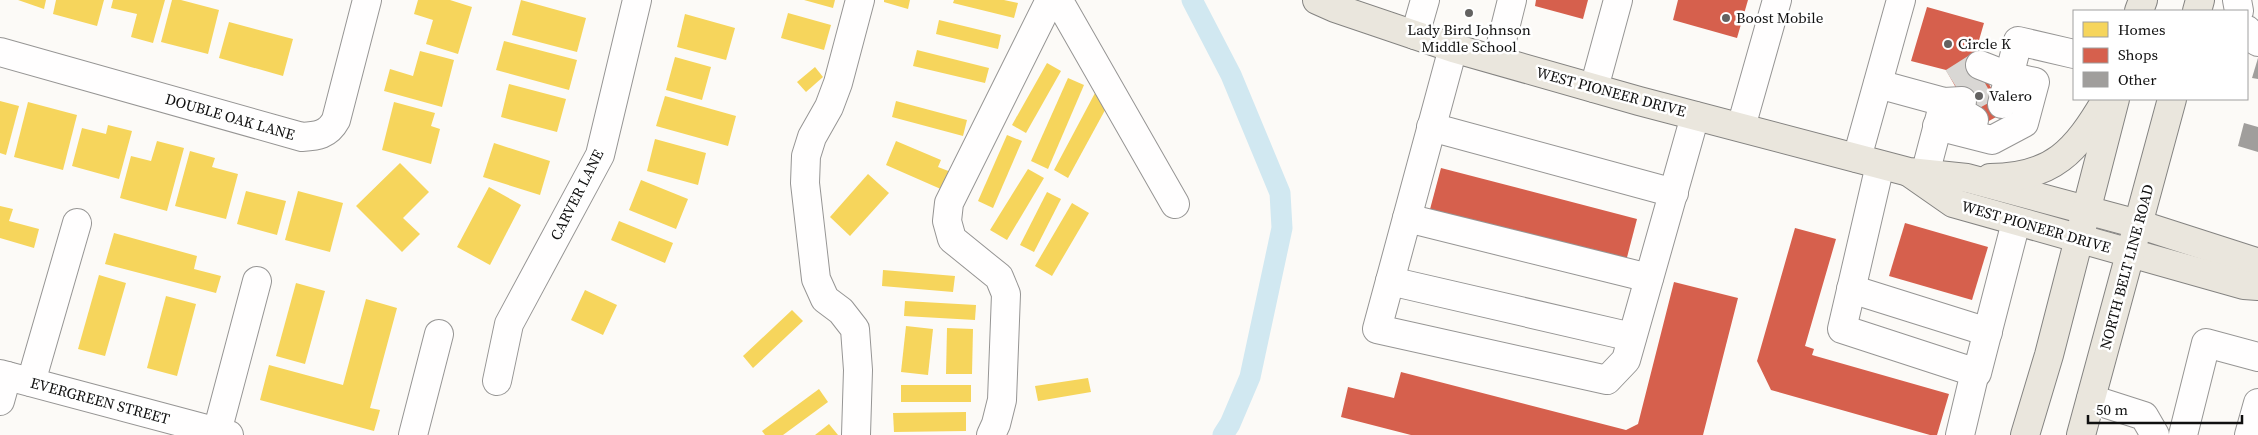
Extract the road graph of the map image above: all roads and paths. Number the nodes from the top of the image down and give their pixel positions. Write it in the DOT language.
graph roads {
  1 [pos="367,0"];
  2 [pos="637,0"];
  3 [pos="860,0"];
  4 [pos="1050,0"];
  5 [pos="1318,0"];
  6 [pos="1425,0"];
  7 [pos="1512,0"];
  8 [pos="1618,0"];
  9 [pos="1777,0"];
  10 [pos="1901,0"];
  11 [pos="2248,32"];
  12 [pos="1415,35"];
  13 [pos="2258,42"];
  14 [pos="1453,48"];
  15 [pos="0,52"];
  16 [pos="2073,54"];
  17 [pos="1496,60"];
  18 [pos="1878,84"];
  19 [pos="1594,88"];
  20 [pos="2106,100"];
  21 [pos="2115,100"];
  22 [pos="2172,100"];
  23 [pos="1954,106"];
  24 [pos="1695,116"];
  25 [pos="1431,126"];
  26 [pos="1741,127"];
  27 [pos="1868,161"];
  28 [pos="1917,173"];
  29 [pos="1967,178"];
  30 [pos="1674,193"];
  31 [pos="1175,204"];
  32 [pos="2088,212"];
  33 [pos="1407,218"];
  34 [pos="2016,222"];
  35 [pos="78,223"];
  36 [pos="2138,224"];
  37 [pos="2079,240"];
  38 [pos="2129,253"];
  39 [pos="2258,264"];
  40 [pos="1649,278"];
  41 [pos="1390,281"];
  42 [pos="258,282"];
  43 [pos="2258,286"];
  44 [pos="1851,289"];
  45 [pos="1988,332"];
  46 [pos="439,334"];
  47 [pos="1632,337"];
  48 [pos="2258,357"];
  49 [pos="1975,372"];
  50 [pos="497,381"];
  51 [pos="10,383"];
  52 [pos="2091,399"];
  53 [pos="2258,403"];
  54 [pos="223,433"];
  55 [pos="412,435"];
  56 [pos="856,435"];
  57 [pos="991,435"];
  58 [pos="1960,435"];
  59 [pos="2025,435"];
  60 [pos="2081,435"];
  61 [pos="2155,435"];
  62 [pos="2183,435"];
  63 [pos="2249,435"];
  1 -- 15 [label="street, DOUBLE OAK LANE"];
  2 -- 50 [label="street, CARVER LANE"];
  3 -- 56 [label="street"];
  4 -- 31 [label="street"];
  4 -- 57 [label="street"];
  5 -- 12 [label="main road, WEST PIONEER DRIVE"];
  6 -- 12 [label="street"];
  7 -- 17 [label="street"];
  8 -- 19 [label="street"];
  9 -- 26 [label="street"];
  10 -- 18 [label="street"];
  11 -- 13 [label="street"];
  12 -- 14 [label="main road, WEST PIONEER DRIVE"];
  14 -- 17 [label="main road, WEST PIONEER DRIVE"];
  14 -- 25 [label="street"];
  16 -- 23 [label="street"];
  17 -- 19 [label="main road, WEST PIONEER DRIVE"];
  18 -- 23 [label="street"];
  18 -- 27 [label="street"];
  19 -- 24 [label="main road, WEST PIONEER DRIVE"];
  20 -- 29 [label="main road"];
  21 -- 32 [label="main road"];
  22 -- 36 [label="main road, NORTH BELT LINE ROAD"];
  23 -- 28 [label="street"];
  24 -- 26 [label="main road, WEST PIONEER DRIVE"];
  24 -- 30 [label="street"];
  25 -- 30 [label="street"];
  25 -- 33 [label="street"];
  26 -- 27 [label="main road, WEST PIONEER DRIVE"];
  27 -- 28 [label="main road, WEST PIONEER DRIVE"];
  27 -- 44 [label="street"];
  28 -- 29 [label="main road, WEST PIONEER DRIVE"];
  28 -- 34 [label="main road, WEST PIONEER DRIVE"];
  29 -- 32 [label="main road, WEST PIONEER DRIVE"];
  30 -- 40 [label="street"];
  32 -- 36 [label="main road, WEST PIONEER DRIVE"];
  32 -- 37 [label="main road"];
  33 -- 40 [label="street"];
  33 -- 41 [label="street"];
  34 -- 37 [label="main road, WEST PIONEER DRIVE"];
  34 -- 45 [label="street"];
  35 -- 51 [label="street"];
  36 -- 38 [label="main road, NORTH BELT LINE ROAD"];
  36 -- 39 [label="main road, WEST PIONEER DRIVE"];
  37 -- 38 [label="main road, WEST PIONEER DRIVE"];
  37 -- 59 [label="main road"];
  38 -- 43 [label="main road, WEST PIONEER DRIVE"];
  38 -- 52 [label="main road, NORTH BELT LINE ROAD"];
  40 -- 47 [label="street"];
  41 -- 47 [label="street"];
  41 -- 47 [label="street"];
  42 -- 54 [label="street"];
  44 -- 45 [label="street"];
  44 -- 49 [label="street"];
  45 -- 49 [label="street"];
  46 -- 55 [label="street"];
  48 -- 62 [label="street"];
  49 -- 58 [label="street"];
  51 -- 54 [label="street, EVERGREEN STREET"];
  52 -- 60 [label="main road, NORTH BELT LINE ROAD"];
  52 -- 61 [label="street"];
  53 -- 63 [label="street"];
}
